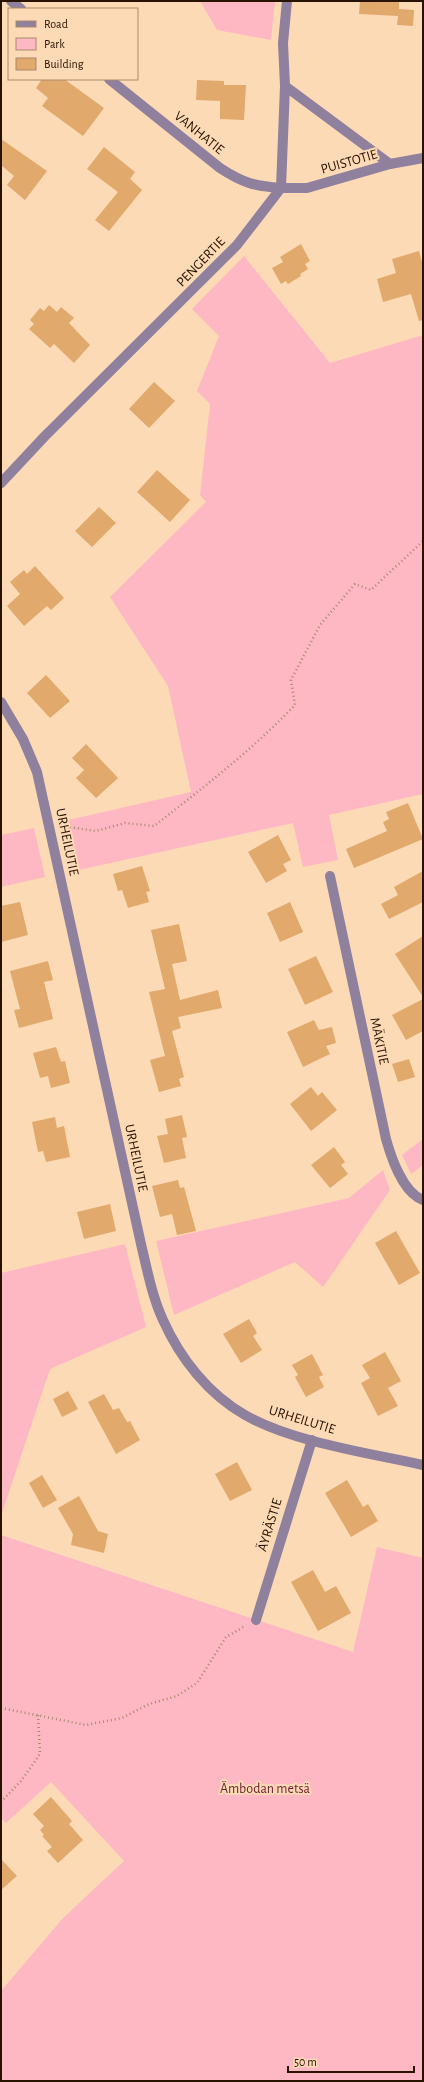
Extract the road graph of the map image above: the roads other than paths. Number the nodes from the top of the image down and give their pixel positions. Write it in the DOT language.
graph roads {
  1 [pos="11,1"];
  2 [pos="287,1"];
  3 [pos="20,8"];
  4 [pos="110,80"];
  5 [pos="285,86"];
  6 [pos="423,158"];
  7 [pos="390,164"];
  8 [pos="281,188"];
  9 [pos="1,483"];
  10 [pos="1,702"];
  11 [pos="330,876"];
  12 [pos="423,1200"];
  13 [pos="312,1440"];
  14 [pos="423,1465"];
  15 [pos="256,1620"];
  1 -- 3 [label="street"];
  2 -- 5 [label="street"];
  4 -- 8 [label="street, VANHATIE"];
  5 -- 7 [label="street"];
  5 -- 8 [label="street"];
  6 -- 7 [label="street, PUISTOTIE"];
  7 -- 8 [label="street, PUISTOTIE"];
  8 -- 9 [label="street, PENGERTIE"];
  10 -- 13 [label="street, URHEILUTIE"];
  11 -- 12 [label="street, MÄKITIE"];
  13 -- 14 [label="street, URHEILUTIE"];
  13 -- 15 [label="street, ÄYRÄSTIE"];
}
